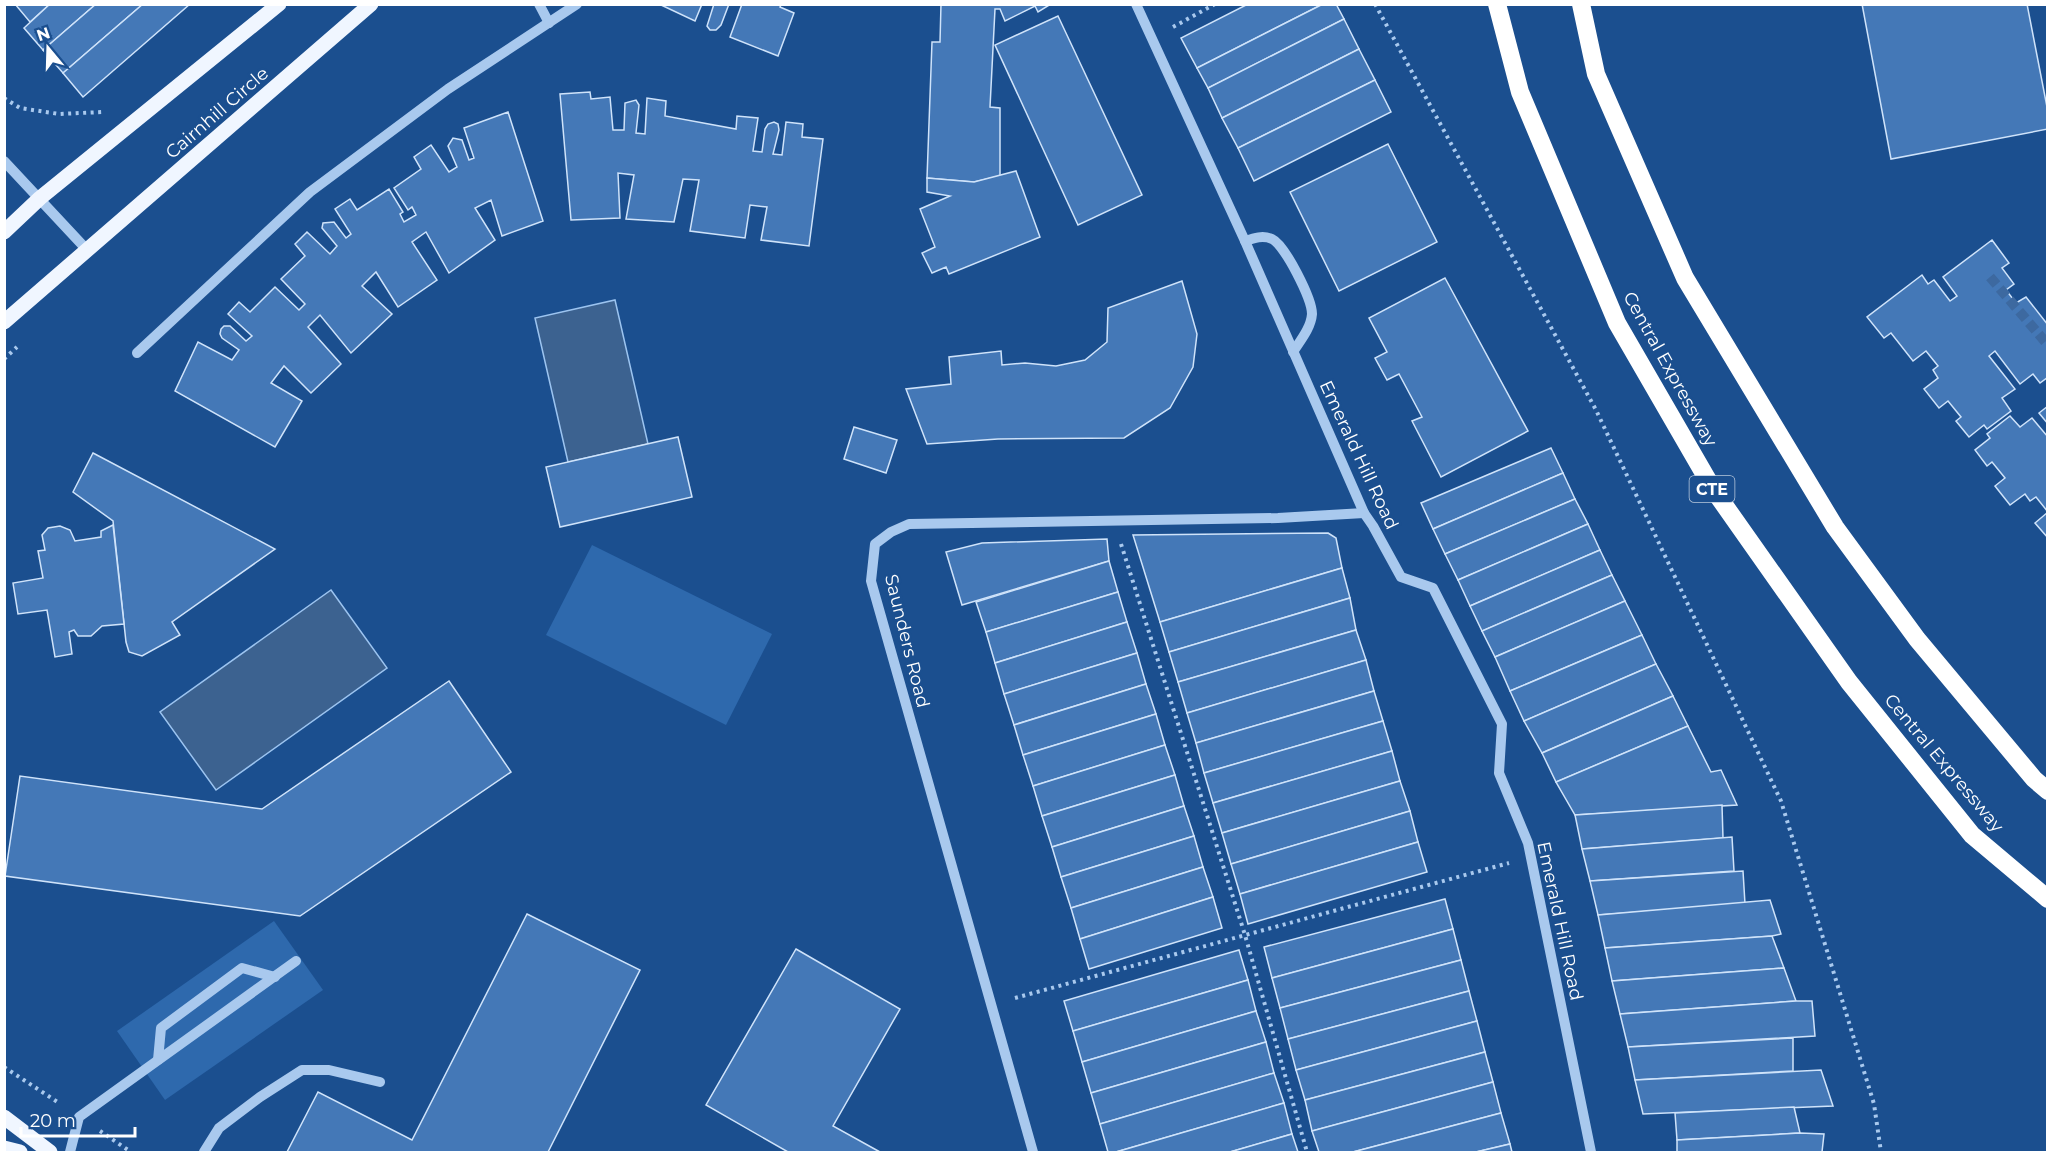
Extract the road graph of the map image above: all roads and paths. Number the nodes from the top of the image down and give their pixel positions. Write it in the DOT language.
graph roads {
  1 [pos="279,4"];
  2 [pos="371,4"];
  3 [pos="539,4"];
  4 [pos="577,4"];
  5 [pos="1136,4"];
  6 [pos="1215,4"];
  7 [pos="1375,4"];
  8 [pos="1497,4"];
  9 [pos="1581,4"];
  10 [pos="549,23"];
  11 [pos="1150,38"];
  12 [pos="4,98"];
  13 [pos="103,112"];
  14 [pos="4,161"];
  15 [pos="40,198"];
  16 [pos="4,232"];
  17 [pos="1245,241"];
  18 [pos="88,251"];
  19 [pos="4,322"];
  20 [pos="1293,352"];
  21 [pos="137,353"];
  22 [pos="1364,513"];
  23 [pos="1114,520"];
  24 [pos="2048,790"];
  25 [pos="1531,856"];
  26 [pos="2048,899"];
  27 [pos="1245,935"];
  28 [pos="296,961"];
  29 [pos="275,976"];
  30 [pos="992,1005"];
  31 [pos="158,1060"];
  32 [pos="380,1082"];
  33 [pos="4,1117"];
  34 [pos="4,1148"];
  35 [pos="20,1152"];
  36 [pos="50,1152"];
  37 [pos="70,1152"];
  38 [pos="204,1152"];
  39 [pos="1033,1152"];
  40 [pos="1307,1152"];
  41 [pos="1591,1152"];
  42 [pos="1881,1152"];
  1 -- 15 [label="main road"];
  2 -- 18 [label="main road, Cairnhill Circle"];
  3 -- 10 [label="street"];
  4 -- 10 [label="street"];
  5 -- 11 [label="street, Emerald Hill Road"];
  6 -- 11 [label="path"];
  7 -- 42 [label="path"];
  8 -- 26 [label="highway, Central Expressway / CTE"];
  9 -- 24 [label="highway"];
  10 -- 21 [label="street"];
  11 -- 17 [label="street, Emerald Hill Road"];
  12 -- 13 [label="path"];
  14 -- 15 [label="street"];
  15 -- 16 [label="main road"];
  15 -- 18 [label="street"];
  17 -- 20 [label="street, Emerald Hill Road"];
  17 -- 20 [label="street"];
  18 -- 19 [label="main road, Cairnhill Circle"];
  20 -- 22 [label="street, Emerald Hill Road"];
  22 -- 23 [label="street, Saunders Road"];
  22 -- 25 [label="street, Emerald Hill Road"];
  23 -- 27 [label="path"];
  23 -- 30 [label="street, Saunders Road"];
  25 -- 27 [label="path"];
  25 -- 41 [label="street, Emerald Hill Road"];
  27 -- 30 [label="path"];
  27 -- 40 [label="path"];
  28 -- 29 [label="street"];
  29 -- 31 [label="street"];
  29 -- 31 [label="street"];
  30 -- 39 [label="street, Saunders Road"];
  31 -- 37 [label="street"];
  32 -- 38 [label="street"];
  33 -- 36 [label="main road"];
  34 -- 35 [label="main road"];
}
